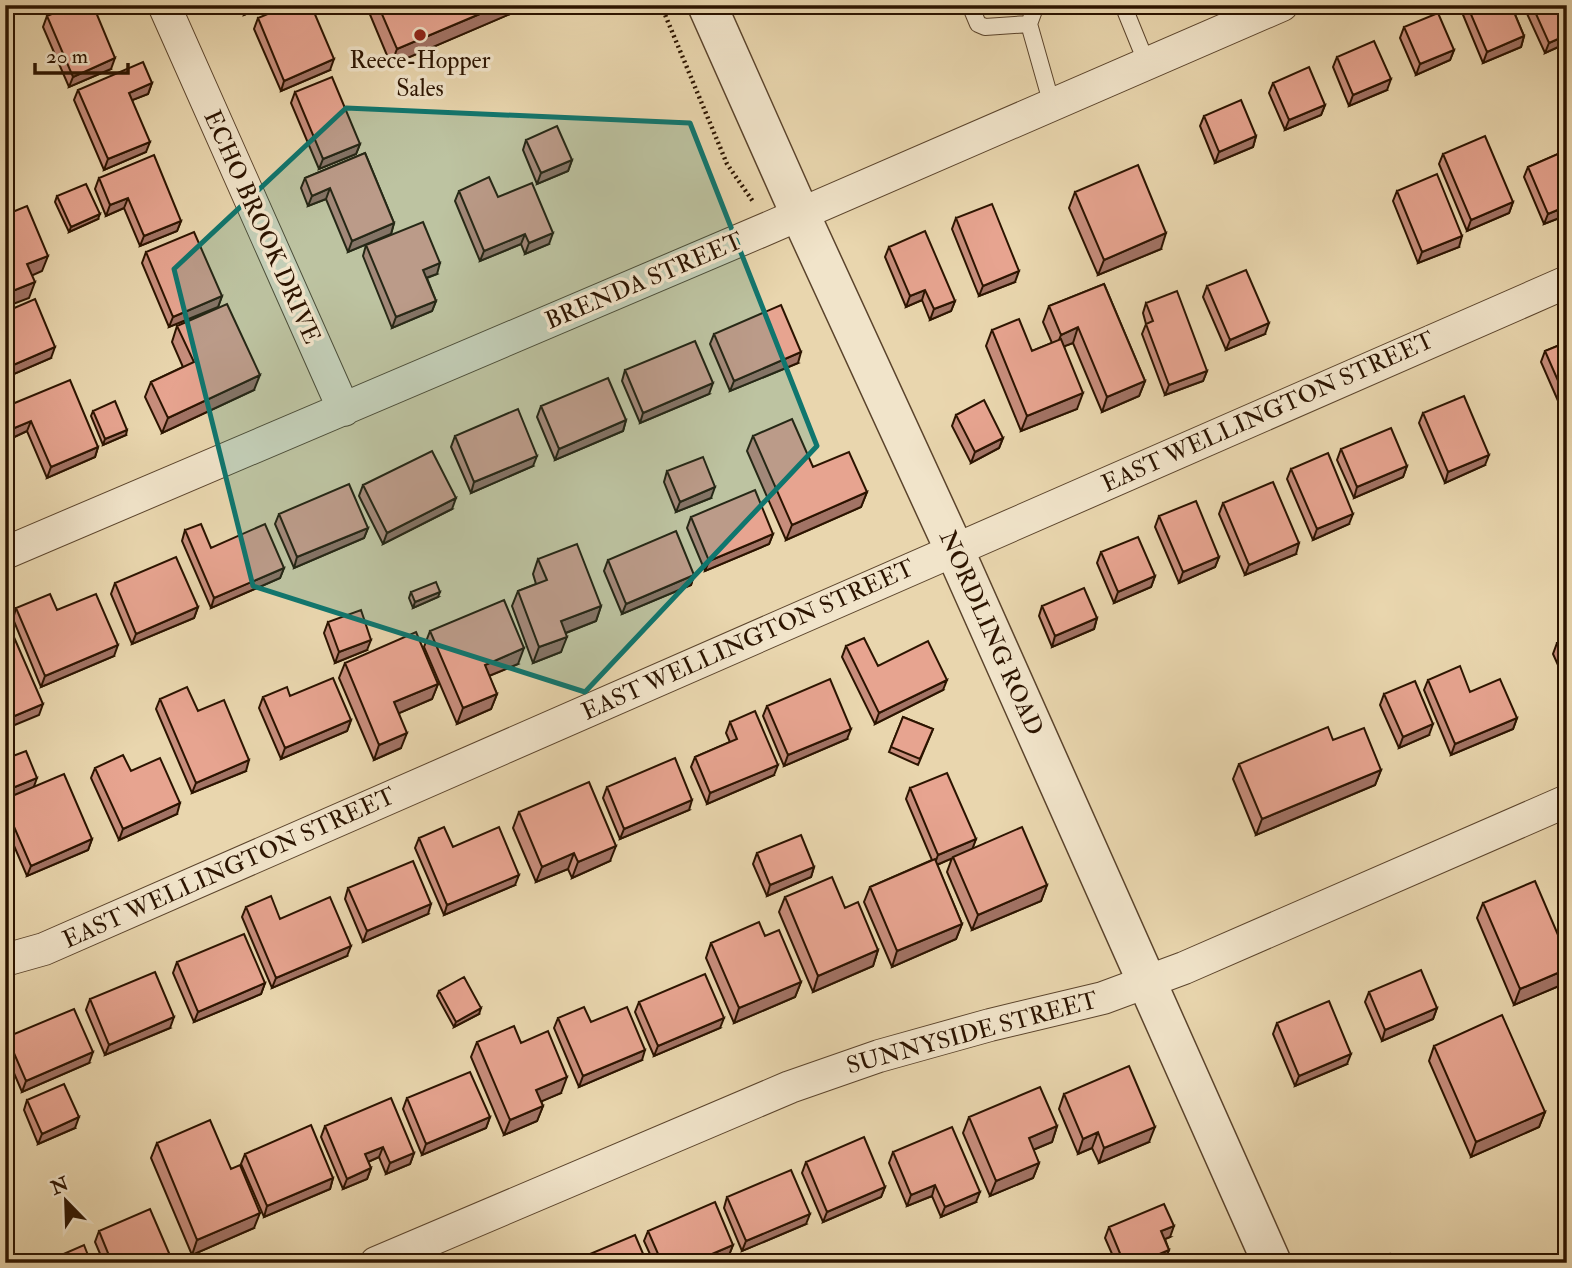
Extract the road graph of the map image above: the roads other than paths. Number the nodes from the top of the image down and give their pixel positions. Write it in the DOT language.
graph roads {
  1 [pos="164,5"];
  2 [pos="707,5"];
  3 [pos="970,5"];
  4 [pos="1036,5"];
  5 [pos="1123,5"];
  6 [pos="1282,5"];
  7 [pos="1029,24"];
  8 [pos="1147,64"];
  9 [pos="1052,105"];
  10 [pos="800,214"];
  11 [pos="1567,282"];
  12 [pos="344,410"];
  13 [pos="954,549"];
  14 [pos="6,550"];
  15 [pos="1567,801"];
  16 [pos="5,960"];
  17 [pos="1147,981"];
  18 [pos="376,1263"];
  19 [pos="1272,1263"];
  1 -- 12 [label="street, ECHO BROOK DRIVE"];
  2 -- 10 [label="street, NORDLING ROAD"];
  3 -- 7 [label="lane"];
  4 -- 7 [label="lane"];
  5 -- 8 [label="lane"];
  6 -- 8 [label="street, BRENDA STREET"];
  7 -- 9 [label="lane"];
  8 -- 9 [label="street, BRENDA STREET"];
  9 -- 10 [label="street, BRENDA STREET"];
  10 -- 12 [label="street, BRENDA STREET"];
  10 -- 13 [label="street, NORDLING ROAD"];
  11 -- 13 [label="street, EAST WELLINGTON STREET"];
  12 -- 14 [label="street, BRENDA STREET"];
  13 -- 16 [label="street, EAST WELLINGTON STREET"];
  13 -- 17 [label="street, NORDLING ROAD"];
  15 -- 17 [label="street, SUNNYSIDE STREET"];
  17 -- 18 [label="street, SUNNYSIDE STREET"];
  17 -- 19 [label="street, NORDLING ROAD"];
}
